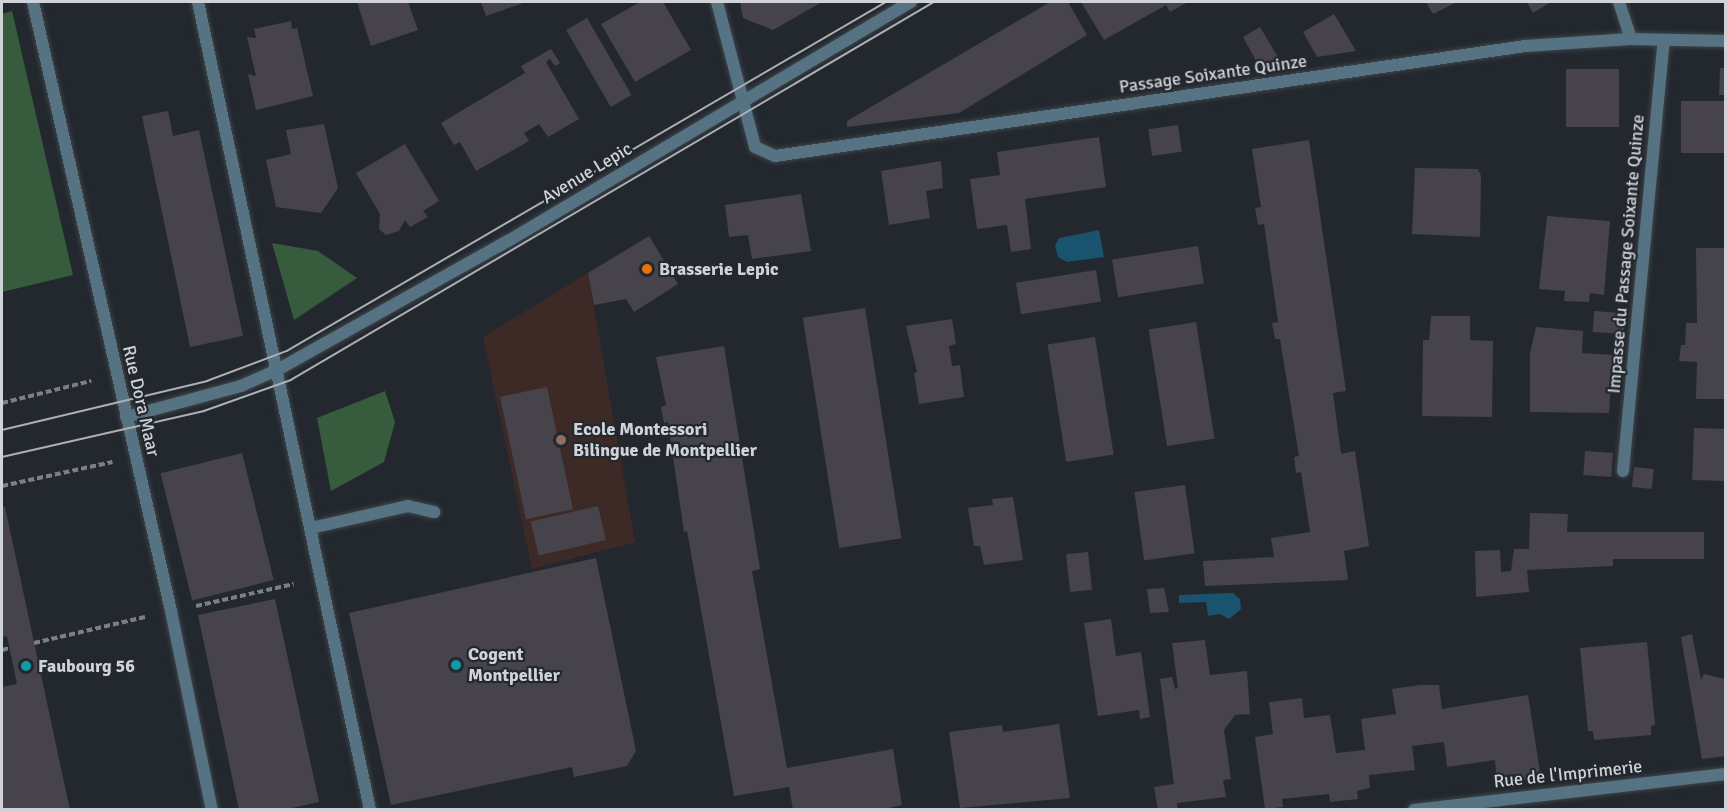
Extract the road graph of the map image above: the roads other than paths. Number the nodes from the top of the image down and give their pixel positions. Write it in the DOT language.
graph roads {
  1 [pos="33,2"];
  2 [pos="198,2"];
  3 [pos="717,2"];
  4 [pos="911,2"];
  5 [pos="1619,2"];
  6 [pos="1631,39"];
  7 [pos="1664,41"];
  8 [pos="1725,41"];
  9 [pos="741,102"];
  10 [pos="277,370"];
  11 [pos="126,417"];
  12 [pos="1623,471"];
  13 [pos="434,512"];
  14 [pos="311,528"];
  15 [pos="1725,774"];
  16 [pos="212,810"];
  17 [pos="370,810"];
  18 [pos="1414,810"];
  1 -- 11 [label="street, Rue Dora Maar"];
  2 -- 10 [label="street"];
  3 -- 9 [label="street, Passage Soixante Quinze"];
  4 -- 9 [label="street, Avenue Lepic"];
  5 -- 6 [label="street"];
  6 -- 7 [label="street, Passage Soixante Quinze"];
  6 -- 9 [label="street, Passage Soixante Quinze"];
  7 -- 8 [label="street, Passage Soixante Quinze"];
  7 -- 12 [label="street, Impasse du Passage Soixante Quinze"];
  9 -- 10 [label="street, Avenue Lepic"];
  10 -- 11 [label="street, Avenue Lepic"];
  10 -- 14 [label="street"];
  11 -- 16 [label="street, Rue Dora Maar"];
  13 -- 14 [label="street"];
  14 -- 17 [label="street"];
  15 -- 18 [label="street, Rue de l'Imprimerie"];
}
